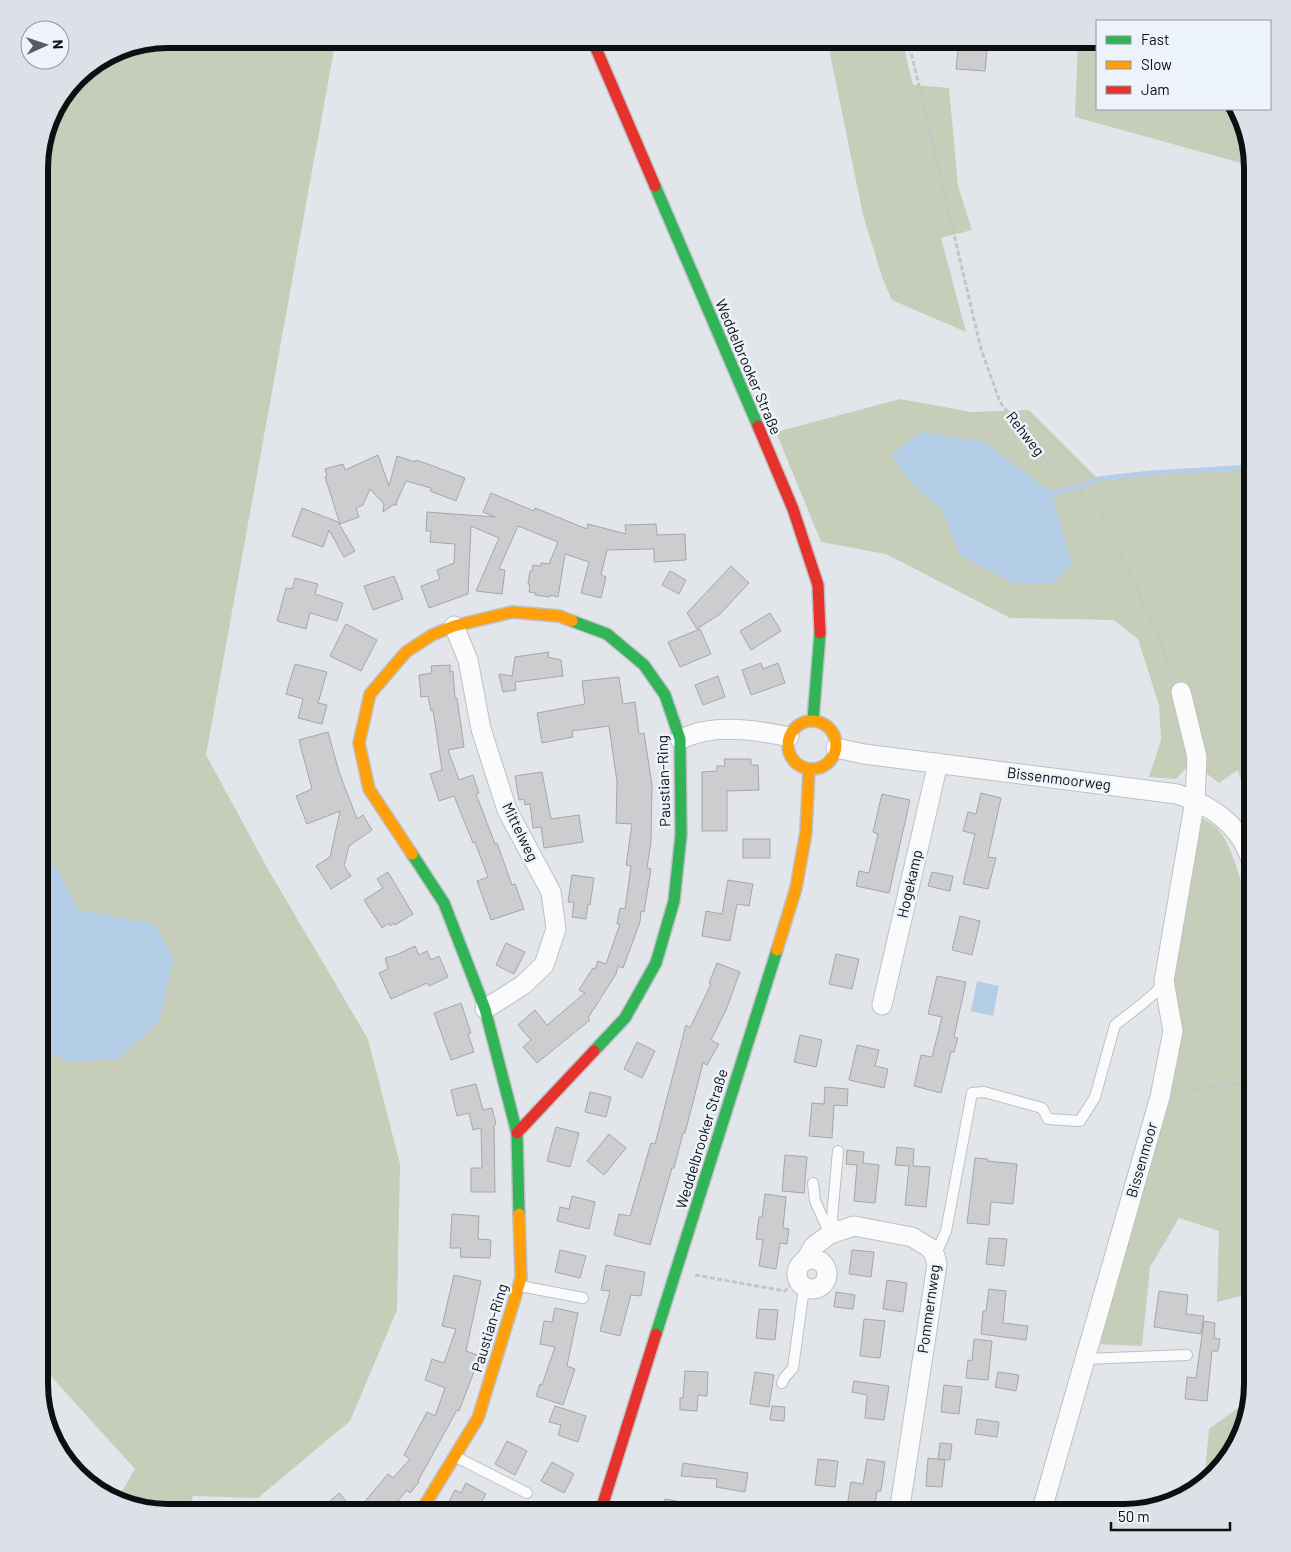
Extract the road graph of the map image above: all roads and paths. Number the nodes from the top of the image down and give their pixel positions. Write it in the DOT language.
graph roads {
  1 [pos="596,48"];
  2 [pos="910,48"];
  3 [pos="454,626"];
  4 [pos="1181,692"];
  5 [pos="813,720"];
  6 [pos="789,737"];
  7 [pos="680,739"];
  8 [pos="836,748"];
  9 [pos="938,763"];
  10 [pos="809,769"];
  11 [pos="1195,800"];
  12 [pos="1244,845"];
  13 [pos="1164,981"];
  14 [pos="882,1005"];
  15 [pos="484,1009"];
  16 [pos="1244,1085"];
  17 [pos="1160,1097"];
  18 [pos="516,1133"];
  19 [pos="838,1151"];
  20 [pos="813,1183"];
  21 [pos="832,1233"];
  22 [pos="935,1256"];
  23 [pos="677,1272"];
  24 [pos="802,1274"];
  25 [pos="519,1286"];
  26 [pos="582,1298"];
  27 [pos="1187,1355"];
  28 [pos="1085,1359"];
  29 [pos="782,1383"];
  30 [pos="455,1457"];
  31 [pos="527,1493"];
  32 [pos="426,1504"];
  33 [pos="603,1504"];
  34 [pos="900,1504"];
  35 [pos="1043,1504"];
  1 -- 5 [label="street, Weddelbrooker Straße"];
  2 -- 4 [label="path, Rehweg"];
  3 -- 7 [label="street, Paustian-Ring"];
  3 -- 15 [label="street, Mittelweg"];
  3 -- 15 [label="street, Paustian-Ring"];
  4 -- 11 [label="street"];
  5 -- 6 [label="street"];
  5 -- 8 [label="street"];
  6 -- 7 [label="street"];
  6 -- 10 [label="street"];
  7 -- 18 [label="street, Paustian-Ring"];
  8 -- 9 [label="street, Bissenmoorweg"];
  8 -- 10 [label="street"];
  9 -- 11 [label="street, Bissenmoorweg"];
  9 -- 14 [label="street, Hogekamp"];
  10 -- 23 [label="street, Weddelbrooker Straße"];
  11 -- 12 [label="street, Bissenmoorweg"];
  11 -- 13 [label="street, Bissenmoor"];
  13 -- 17 [label="street, Bissenmoor"];
  13 -- 22 [label="lane"];
  15 -- 18 [label="street, Paustian-Ring"];
  16 -- 17 [label="path"];
  17 -- 28 [label="street, Bissenmoor"];
  18 -- 25 [label="street, Paustian-Ring"];
  19 -- 21 [label="lane"];
  20 -- 21 [label="lane"];
  21 -- 22 [label="street, Pommernweg"];
  21 -- 24 [label="street, Pommernweg"];
  22 -- 34 [label="street, Pommernweg"];
  23 -- 24 [label="path"];
  23 -- 33 [label="street, Weddelbrooker Straße"];
  24 -- 29 [label="lane"];
  25 -- 26 [label="lane"];
  25 -- 30 [label="street, Paustian-Ring"];
  27 -- 28 [label="lane"];
  28 -- 35 [label="street, Bissenmoor"];
  30 -- 31 [label="lane"];
  30 -- 32 [label="street, Paustian-Ring"];
}
